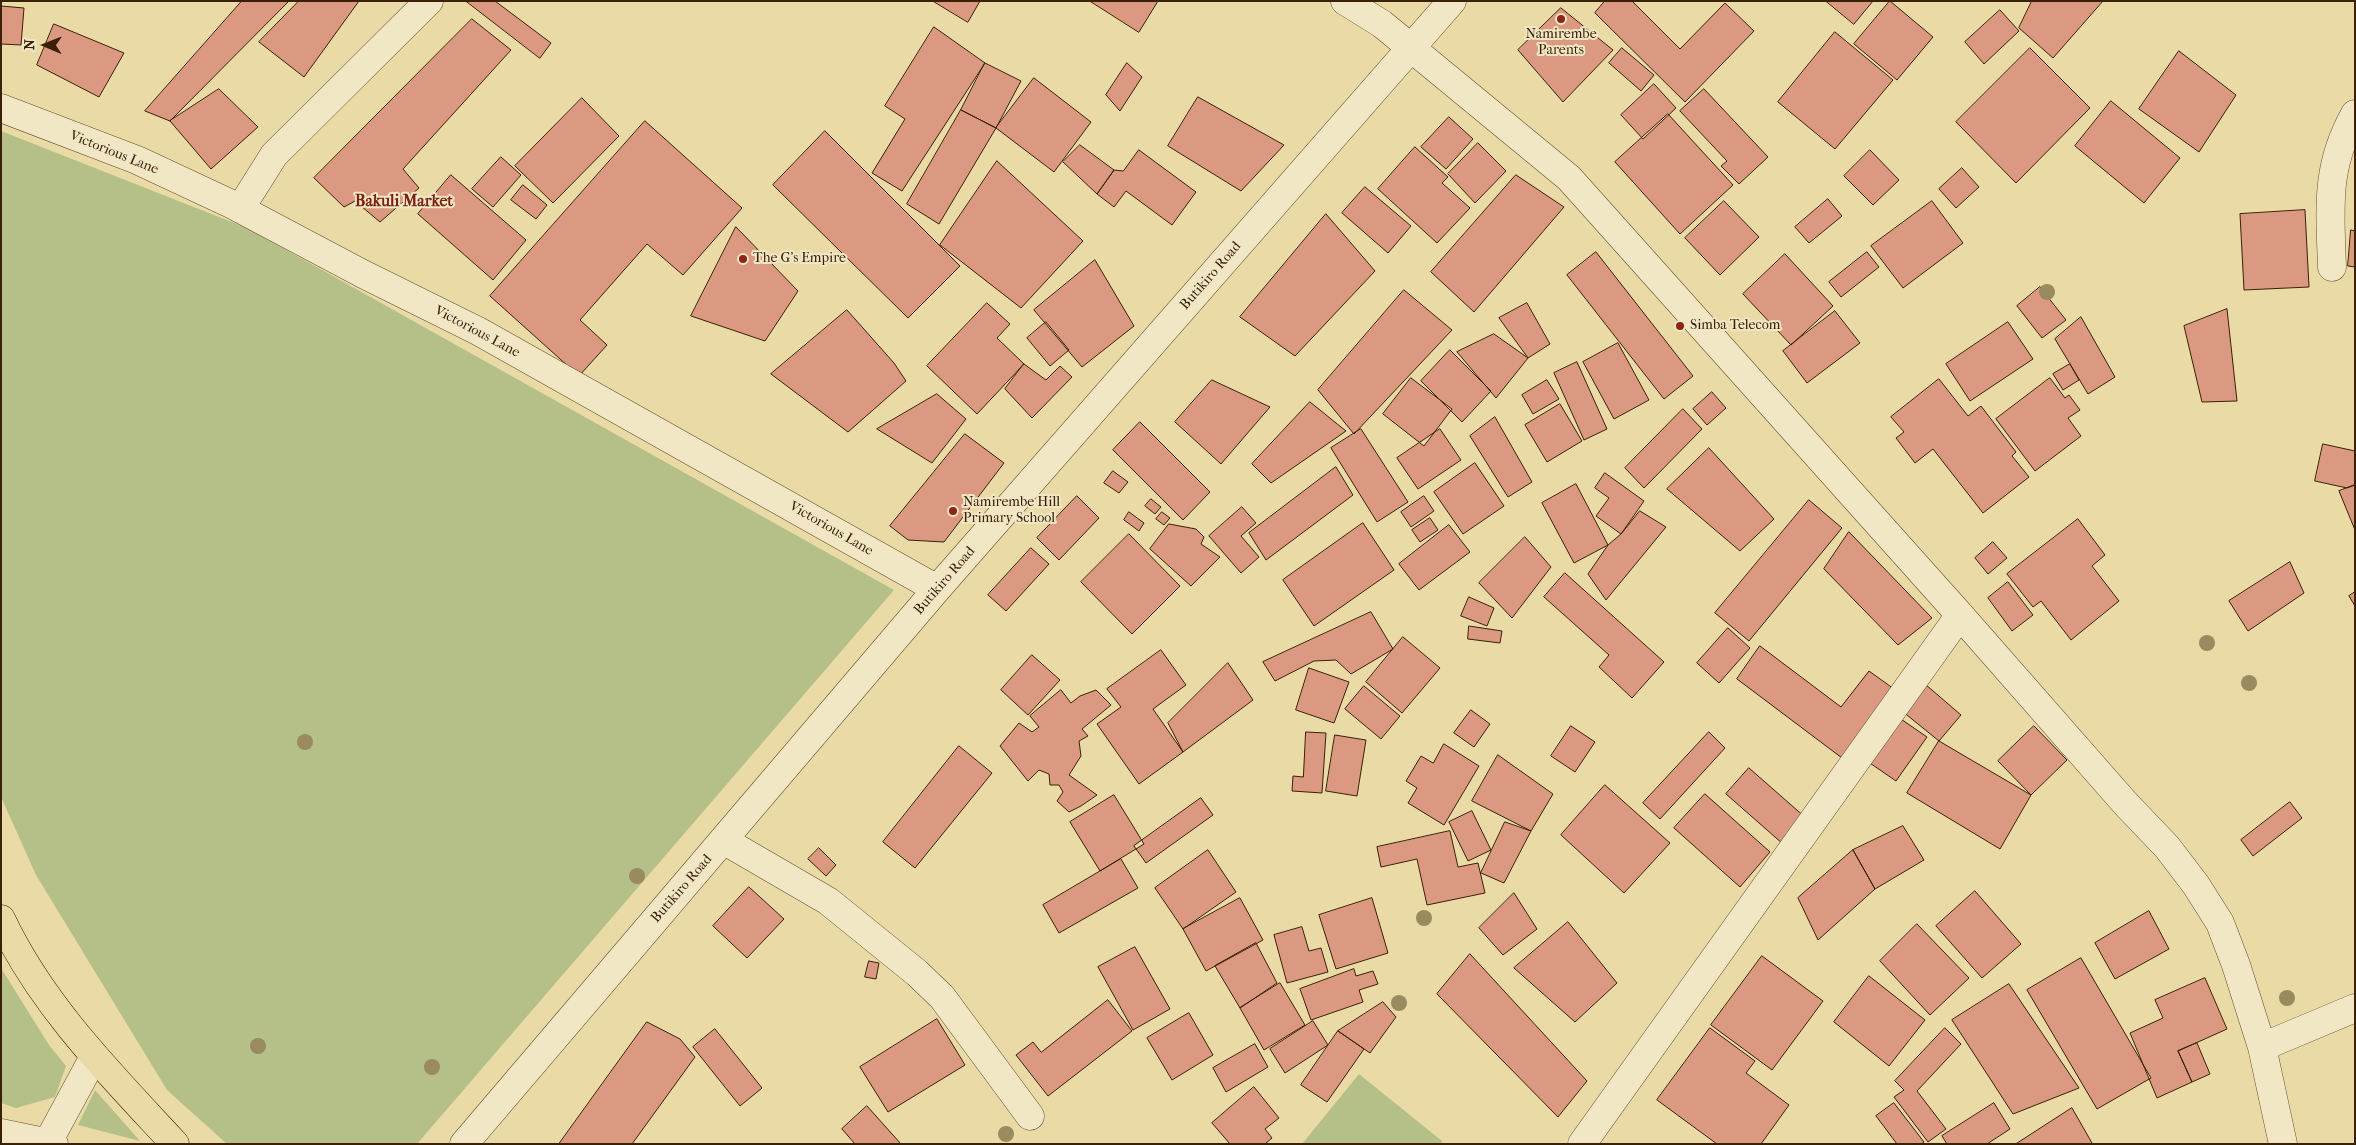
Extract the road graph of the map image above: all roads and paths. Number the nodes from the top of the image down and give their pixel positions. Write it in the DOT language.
graph roads {
  1 [pos="429,1"];
  2 [pos="1345,1"];
  3 [pos="1452,1"];
  4 [pos="1411,48"];
  5 [pos="1,108"];
  6 [pos="2355,114"];
  7 [pos="240,209"];
  8 [pos="2332,267"];
  9 [pos="937,589"];
  10 [pos="1960,615"];
  11 [pos="724,840"];
  12 [pos="1,919"];
  13 [pos="2355,1008"];
  14 [pos="2262,1047"];
  15 [pos="94,1057"];
  16 [pos="1030,1116"];
  17 [pos="1,1133"];
  18 [pos="51,1143"];
  19 [pos="175,1144"];
  20 [pos="464,1144"];
  21 [pos="1582,1144"];
  22 [pos="2283,1144"];
  1 -- 7 [label="street"];
  2 -- 4 [label="street"];
  3 -- 4 [label="street, Butikiro Road"];
  4 -- 9 [label="street, Butikiro Road"];
  4 -- 10 [label="street"];
  5 -- 7 [label="street, Victorious Lane"];
  6 -- 8 [label="street"];
  7 -- 9 [label="street, Victorious Lane"];
  9 -- 11 [label="street, Butikiro Road"];
  10 -- 14 [label="street"];
  10 -- 21 [label="street"];
  11 -- 16 [label="street"];
  11 -- 20 [label="street, Butikiro Road"];
  12 -- 15 [label="main road"];
  13 -- 14 [label="street"];
  14 -- 22 [label="street"];
  15 -- 18 [label="street"];
  15 -- 19 [label="main road"];
  17 -- 18 [label="street"];
}
